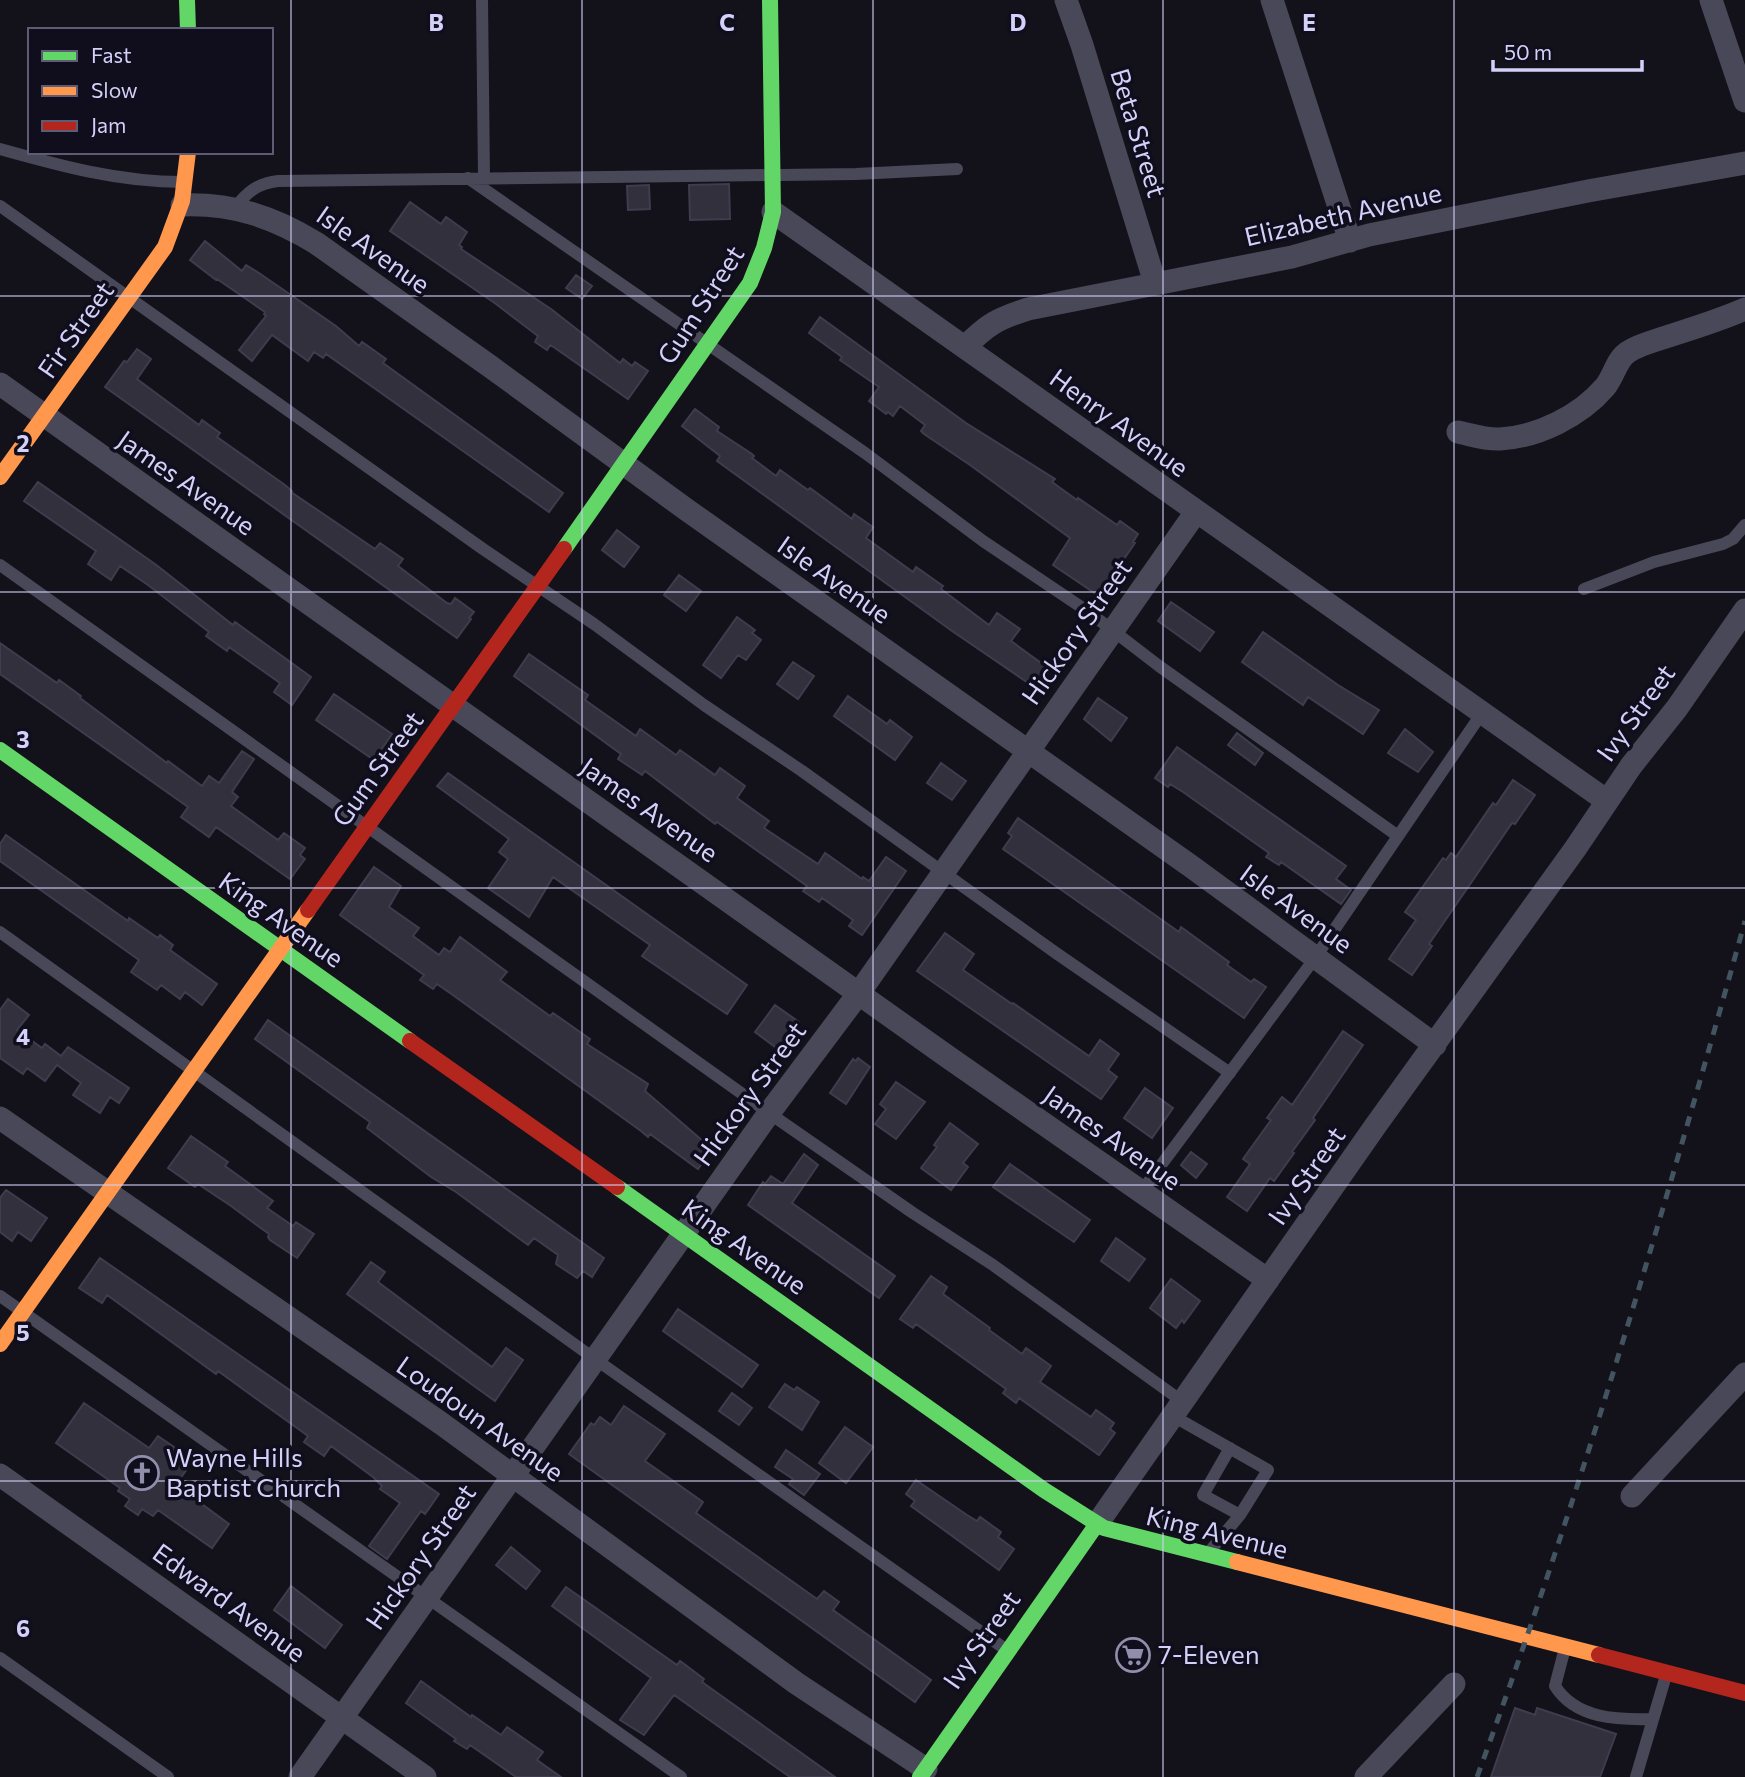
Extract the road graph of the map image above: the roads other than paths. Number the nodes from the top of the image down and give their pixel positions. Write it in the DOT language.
graph roads {
  1 [pos="187,0"];
  2 [pos="482,0"];
  3 [pos="770,0"];
  4 [pos="1066,0"];
  5 [pos="1272,0"];
  6 [pos="1711,0"];
  7 [pos="188,28"];
  8 [pos="1745,101"];
  9 [pos="0,149"];
  10 [pos="188,154"];
  11 [pos="1745,163"];
  12 [pos="957,169"];
  13 [pos="772,175"];
  14 [pos="468,178"];
  15 [pos="484,178"];
  16 [pos="185,194"];
  17 [pos="0,206"];
  18 [pos="235,208"];
  19 [pos="774,212"];
  20 [pos="1350,241"];
  21 [pos="1155,283"];
  22 [pos="129,298"];
  23 [pos="1745,309"];
  24 [pos="707,344"];
  25 [pos="965,348"];
  26 [pos="0,384"];
  27 [pos="45,416"];
  28 [pos="1458,432"];
  29 [pos="623,463"];
  30 [pos="0,477"];
  31 [pos="1196,512"];
  32 [pos="1745,525"];
  33 [pos="0,565"];
  34 [pos="537,586"];
  35 [pos="1584,589"];
  36 [pos="1745,610"];
  37 [pos="1112,631"];
  38 [pos="453,706"];
  39 [pos="1482,713"];
  40 [pos="0,750"];
  41 [pos="1027,752"];
  42 [pos="1607,802"];
  43 [pos="366,828"];
  44 [pos="1398,836"];
  45 [pos="944,871"];
  46 [pos="0,932"];
  47 [pos="280,949"];
  48 [pos="1315,958"];
  49 [pos="859,993"];
  50 [pos="1435,1045"];
  51 [pos="194,1069"];
  52 [pos="1230,1073"];
  53 [pos="769,1113"];
  54 [pos="0,1118"];
  55 [pos="107,1191"];
  56 [pos="1141,1192"];
  57 [pos="683,1234"];
  58 [pos="1268,1280"];
  59 [pos="0,1296"];
  60 [pos="22,1311"];
  61 [pos="0,1344"];
  62 [pos="595,1359"];
  63 [pos="1745,1374"];
  64 [pos="1178,1409"];
  65 [pos="1230,1448"];
  66 [pos="0,1475"];
  67 [pos="513,1475"];
  68 [pos="1632,1496"];
  69 [pos="1240,1515"];
  70 [pos="1097,1524"];
  71 [pos="1206,1555"];
  72 [pos="426,1598"];
  73 [pos="1565,1648"];
  74 [pos="1009,1651"];
  75 [pos="0,1658"];
  76 [pos="1667,1672"];
  77 [pos="1454,1684"];
  78 [pos="1745,1693"];
  79 [pos="342,1718"];
  80 [pos="1653,1719"];
  81 [pos="923,1773"];
  82 [pos="168,1777"];
  83 [pos="300,1777"];
  84 [pos="425,1777"];
  85 [pos="681,1777"];
  86 [pos="1366,1777"];
  87 [pos="1636,1777"];
  1 -- 7 [label="street"];
  2 -- 15 [label="lane"];
  3 -- 13 [label="street"];
  4 -- 21 [label="street, Beta Street"];
  5 -- 20 [label="street"];
  6 -- 8 [label="street"];
  9 -- 16 [label="lane"];
  10 -- 16 [label="street, Fir Street"];
  11 -- 20 [label="street, Elizabeth Avenue"];
  12 -- 13 [label="lane"];
  13 -- 15 [label="lane"];
  13 -- 19 [label="street"];
  14 -- 15 [label="lane"];
  14 -- 18 [label="lane"];
  14 -- 24 [label="lane"];
  16 -- 18 [label="street, Isle Avenue"];
  16 -- 22 [label="street, Fir Street"];
  17 -- 22 [label="lane"];
  18 -- 29 [label="street, Isle Avenue"];
  19 -- 24 [label="street, Gum Street"];
  19 -- 25 [label="street, Henry Avenue"];
  20 -- 21 [label="street, Elizabeth Avenue"];
  21 -- 25 [label="street, Elizabeth Avenue"];
  22 -- 27 [label="street, Fir Street"];
  22 -- 34 [label="lane"];
  23 -- 28 [label="street"];
  24 -- 29 [label="street, Gum Street"];
  24 -- 37 [label="lane"];
  25 -- 31 [label="street, Henry Avenue"];
  26 -- 27 [label="street, James Avenue"];
  27 -- 30 [label="street, Fir Street"];
  27 -- 38 [label="street, James Avenue"];
  29 -- 34 [label="street, Gum Street"];
  29 -- 41 [label="street, Isle Avenue"];
  31 -- 37 [label="street, Hickory Street"];
  31 -- 39 [label="street, Henry Avenue"];
  32 -- 35 [label="lane"];
  33 -- 43 [label="lane"];
  34 -- 38 [label="street, Gum Street"];
  34 -- 45 [label="lane"];
  36 -- 42 [label="street, Ivy Street"];
  37 -- 41 [label="street, Hickory Street"];
  37 -- 44 [label="lane"];
  38 -- 43 [label="street, Gum Street"];
  38 -- 49 [label="street, James Avenue"];
  39 -- 42 [label="street, Henry Avenue"];
  39 -- 44 [label="lane"];
  40 -- 47 [label="street, King Avenue"];
  41 -- 45 [label="street, Hickory Street"];
  41 -- 48 [label="street, Isle Avenue"];
  42 -- 50 [label="street, Ivy Street"];
  43 -- 47 [label="street, Gum Street"];
  43 -- 53 [label="lane"];
  44 -- 48 [label="lane"];
  45 -- 49 [label="street, Hickory Street"];
  45 -- 52 [label="lane"];
  46 -- 51 [label="lane"];
  47 -- 51 [label="street, Gum Street"];
  47 -- 57 [label="street, King Avenue"];
  48 -- 50 [label="street, Isle Avenue"];
  48 -- 52 [label="lane"];
  49 -- 53 [label="street, Hickory Street"];
  49 -- 56 [label="street, James Avenue"];
  50 -- 58 [label="street, Ivy Street"];
  51 -- 55 [label="street, Gum Street"];
  51 -- 62 [label="lane"];
  52 -- 56 [label="lane"];
  53 -- 57 [label="street, Hickory Street"];
  53 -- 64 [label="lane"];
  54 -- 55 [label="street, Loudoun Avenue"];
  55 -- 60 [label="street, Gum Street"];
  55 -- 67 [label="street, Loudoun Avenue"];
  56 -- 58 [label="street, James Avenue"];
  57 -- 62 [label="street, Hickory Street"];
  57 -- 70 [label="street, King Avenue"];
  58 -- 64 [label="street, Ivy Street"];
  59 -- 60 [label="lane"];
  60 -- 61 [label="street, Gum Street"];
  60 -- 72 [label="lane"];
  62 -- 67 [label="street, Hickory Street"];
  62 -- 74 [label="lane"];
  63 -- 68 [label="street"];
  64 -- 65 [label="lane"];
  64 -- 70 [label="street, Ivy Street"];
  65 -- 69 [label="lane"];
  65 -- 69 [label="lane"];
  66 -- 79 [label="street, Edward Avenue"];
  67 -- 72 [label="street, Hickory Street"];
  67 -- 81 [label="street, Loudoun Avenue"];
  69 -- 71 [label="lane"];
  70 -- 71 [label="street, King Avenue"];
  70 -- 74 [label="street, Ivy Street"];
  71 -- 73 [label="street, King Avenue"];
  72 -- 79 [label="street, Hickory Street"];
  72 -- 85 [label="lane"];
  73 -- 76 [label="street, King Avenue"];
  73 -- 80 [label="lane"];
  74 -- 81 [label="street, Ivy Street"];
  75 -- 82 [label="lane"];
  76 -- 78 [label="street, King Avenue"];
  76 -- 80 [label="lane"];
  77 -- 86 [label="street"];
  79 -- 83 [label="street, Hickory Street"];
  79 -- 84 [label="street, Edward Avenue"];
  80 -- 87 [label="lane"];
}
